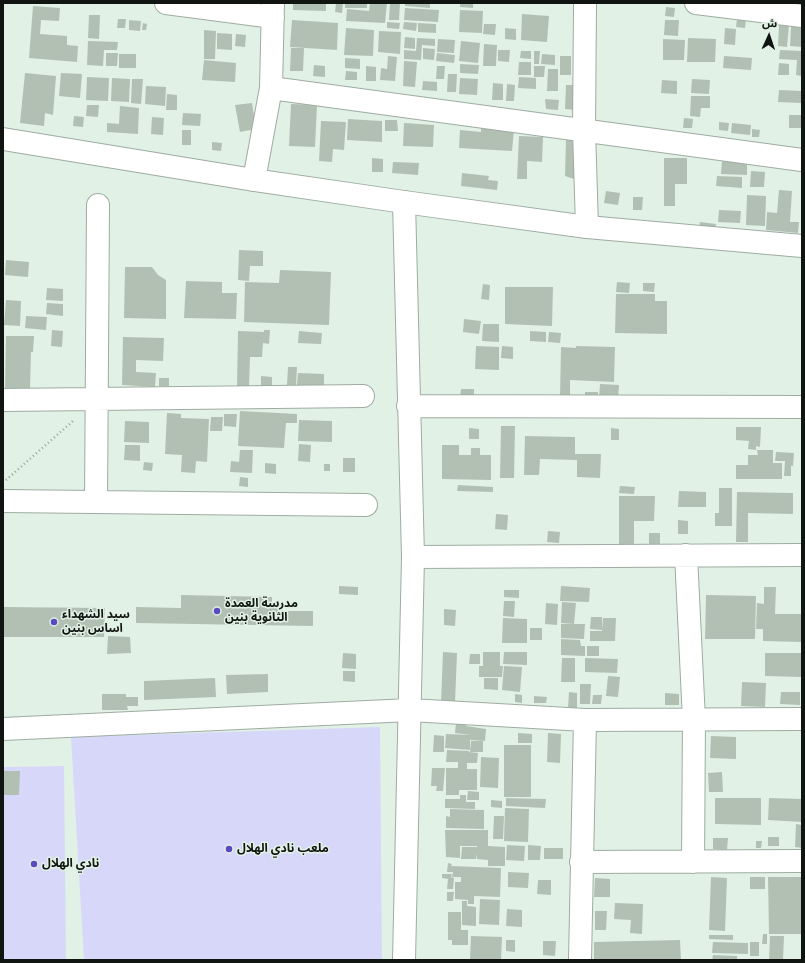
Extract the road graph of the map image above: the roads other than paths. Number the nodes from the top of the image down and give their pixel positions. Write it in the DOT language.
graph roads {
  1 [pos="166,3"];
  2 [pos="585,3"];
  3 [pos="696,3"];
  4 [pos="701,3"];
  5 [pos="273,10"];
  6 [pos="802,16"];
  7 [pos="271,88"];
  8 [pos="584,130"];
  9 [pos="3,138"];
  10 [pos="802,160"];
  11 [pos="254,180"];
  12 [pos="404,202"];
  13 [pos="98,205"];
  14 [pos="587,227"];
  15 [pos="802,246"];
  16 [pos="363,396"];
  17 [pos="98,399"];
  18 [pos="3,400"];
  19 [pos="408,406"];
  20 [pos="802,408"];
  21 [pos="3,501"];
  22 [pos="96,502"];
  23 [pos="366,505"];
  24 [pos="686,555"];
  25 [pos="802,555"];
  26 [pos="413,557"];
  27 [pos="410,710"];
  28 [pos="802,719"];
  29 [pos="585,720"];
  30 [pos="694,720"];
  31 [pos="3,729"];
  32 [pos="802,861"];
  33 [pos="581,862"];
  34 [pos="693,862"];
  35 [pos="404,960"];
  36 [pos="580,960"];
  1 -- 5 [label="street"];
  2 -- 8 [label="street"];
  3 -- 4 [label="street"];
  4 -- 6 [label="street"];
  5 -- 7 [label="street"];
  7 -- 8 [label="street"];
  7 -- 11 [label="street"];
  8 -- 10 [label="street"];
  8 -- 14 [label="street"];
  9 -- 11 [label="street"];
  11 -- 12 [label="street"];
  12 -- 14 [label="street"];
  12 -- 19 [label="street"];
  13 -- 17 [label="street"];
  14 -- 15 [label="street"];
  16 -- 17 [label="street"];
  17 -- 18 [label="street"];
  17 -- 22 [label="street"];
  19 -- 20 [label="street"];
  19 -- 26 [label="street"];
  21 -- 22 [label="street"];
  22 -- 23 [label="street"];
  24 -- 25 [label="street"];
  24 -- 26 [label="street"];
  24 -- 30 [label="street"];
  26 -- 27 [label="street"];
  27 -- 29 [label="street"];
  27 -- 31 [label="street"];
  27 -- 35 [label="street"];
  28 -- 30 [label="street"];
  29 -- 30 [label="street"];
  29 -- 33 [label="street"];
  30 -- 34 [label="street"];
  32 -- 34 [label="street"];
  33 -- 34 [label="street"];
  33 -- 36 [label="street"];
}
